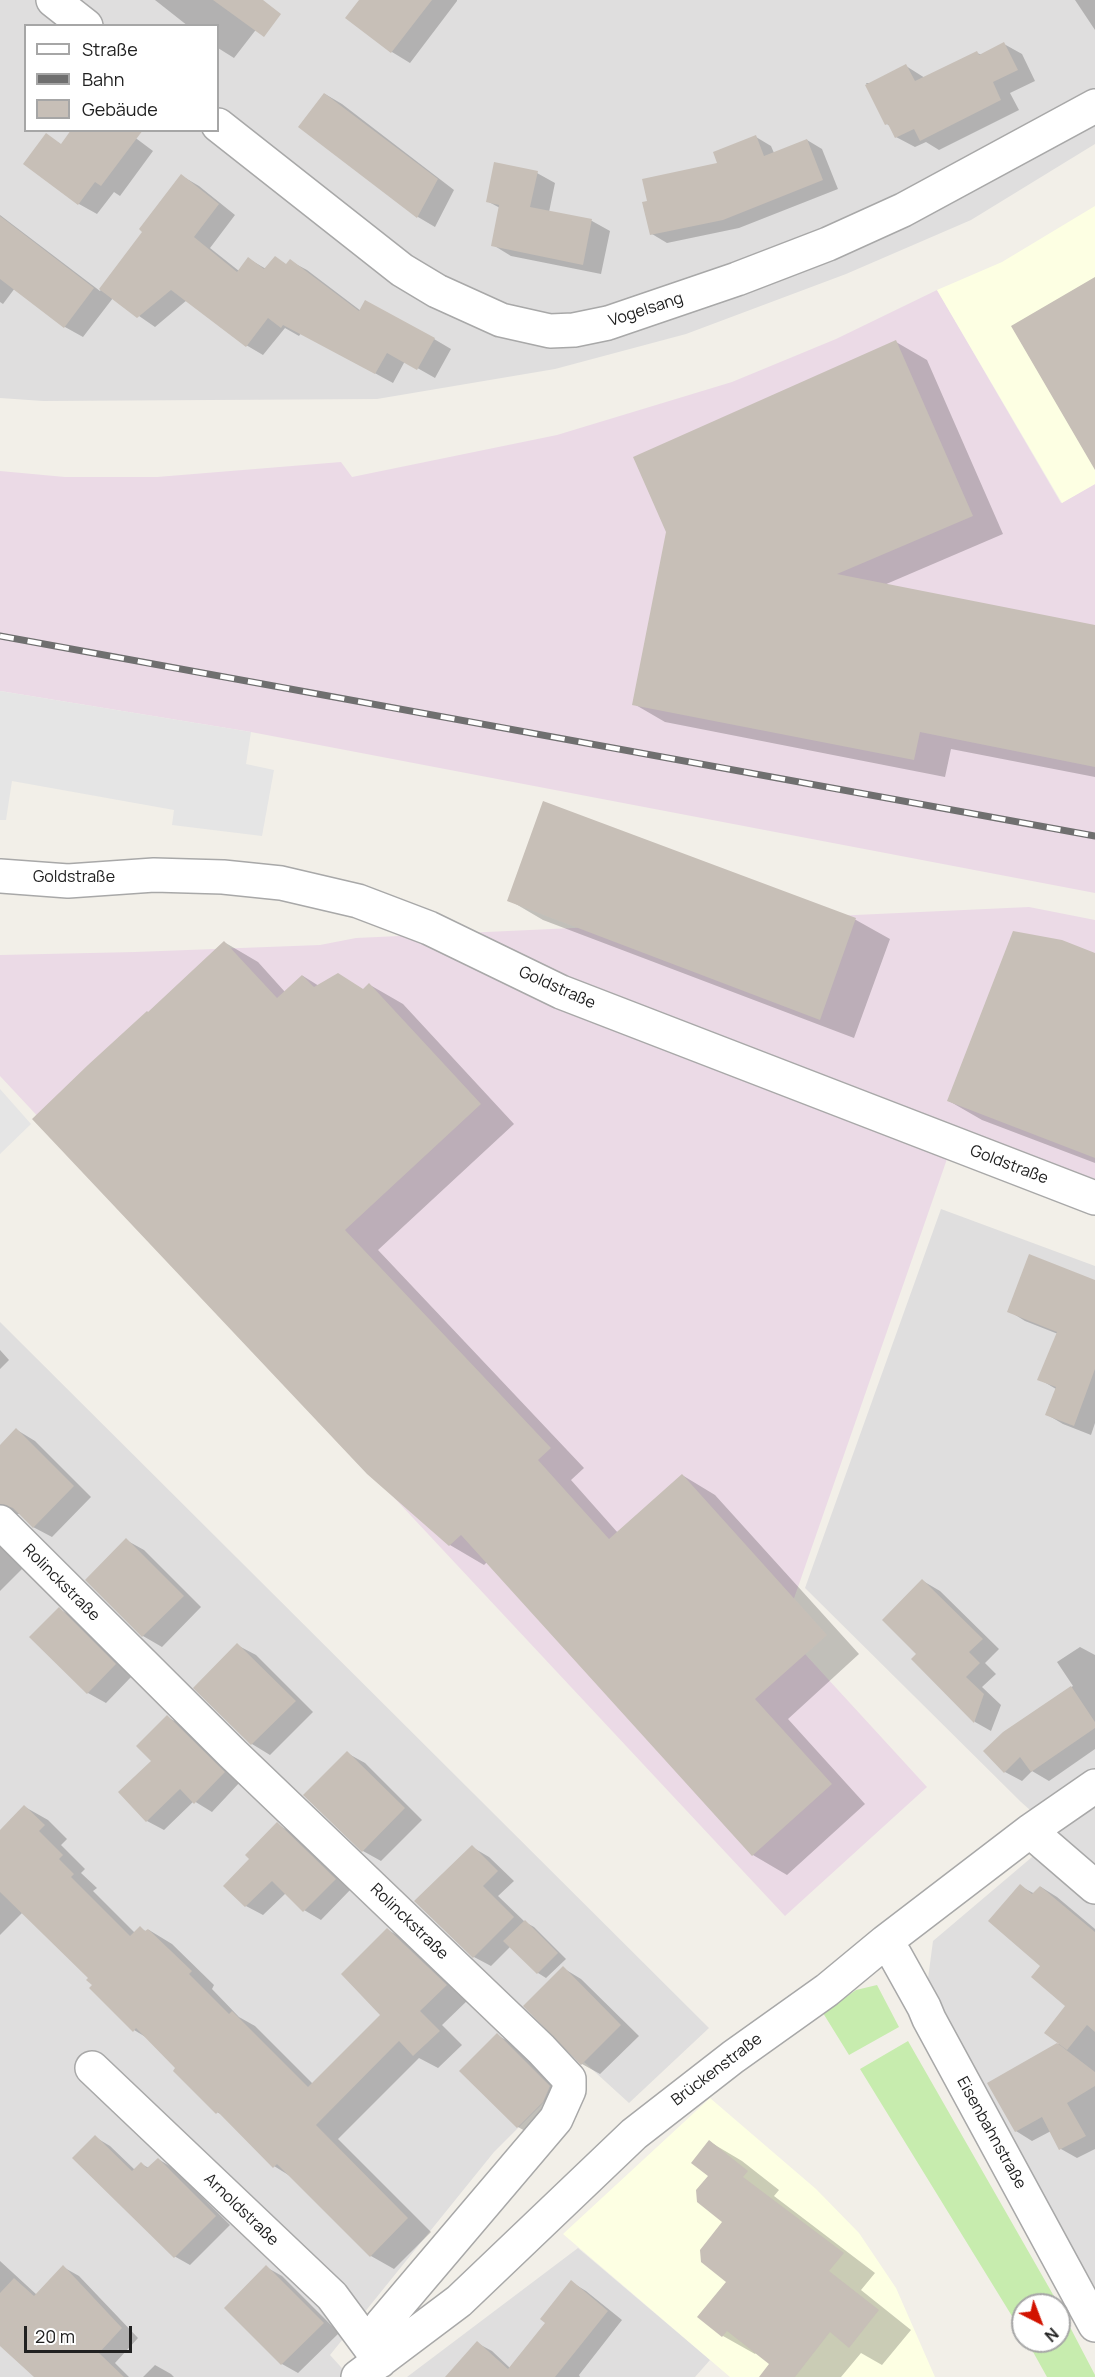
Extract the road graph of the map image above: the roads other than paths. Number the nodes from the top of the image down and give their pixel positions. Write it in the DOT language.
graph roads {
  1 [pos="53,0"];
  2 [pos="83,24"];
  3 [pos="1095,106"];
  4 [pos="219,126"];
  5 [pos="0,876"];
  6 [pos="1095,1198"];
  7 [pos="0,1522"];
  8 [pos="1095,1786"];
  9 [pos="1030,1831"];
  10 [pos="1095,1887"];
  11 [pos="885,1942"];
  12 [pos="92,2068"];
  13 [pos="1095,2325"];
  14 [pos="369,2369"];
  1 -- 2 [label="street"];
  3 -- 4 [label="street, Vogelsang"];
  5 -- 6 [label="street, Goldstraße"];
  7 -- 14 [label="street, Rolinckstraße"];
  8 -- 9 [label="street, Brückenstraße"];
  9 -- 10 [label="street"];
  9 -- 11 [label="street, Brückenstraße"];
  11 -- 13 [label="street, Eisenbahnstraße"];
  11 -- 14 [label="street, Brückenstraße"];
  12 -- 14 [label="street, Arnoldstraße"];
}
